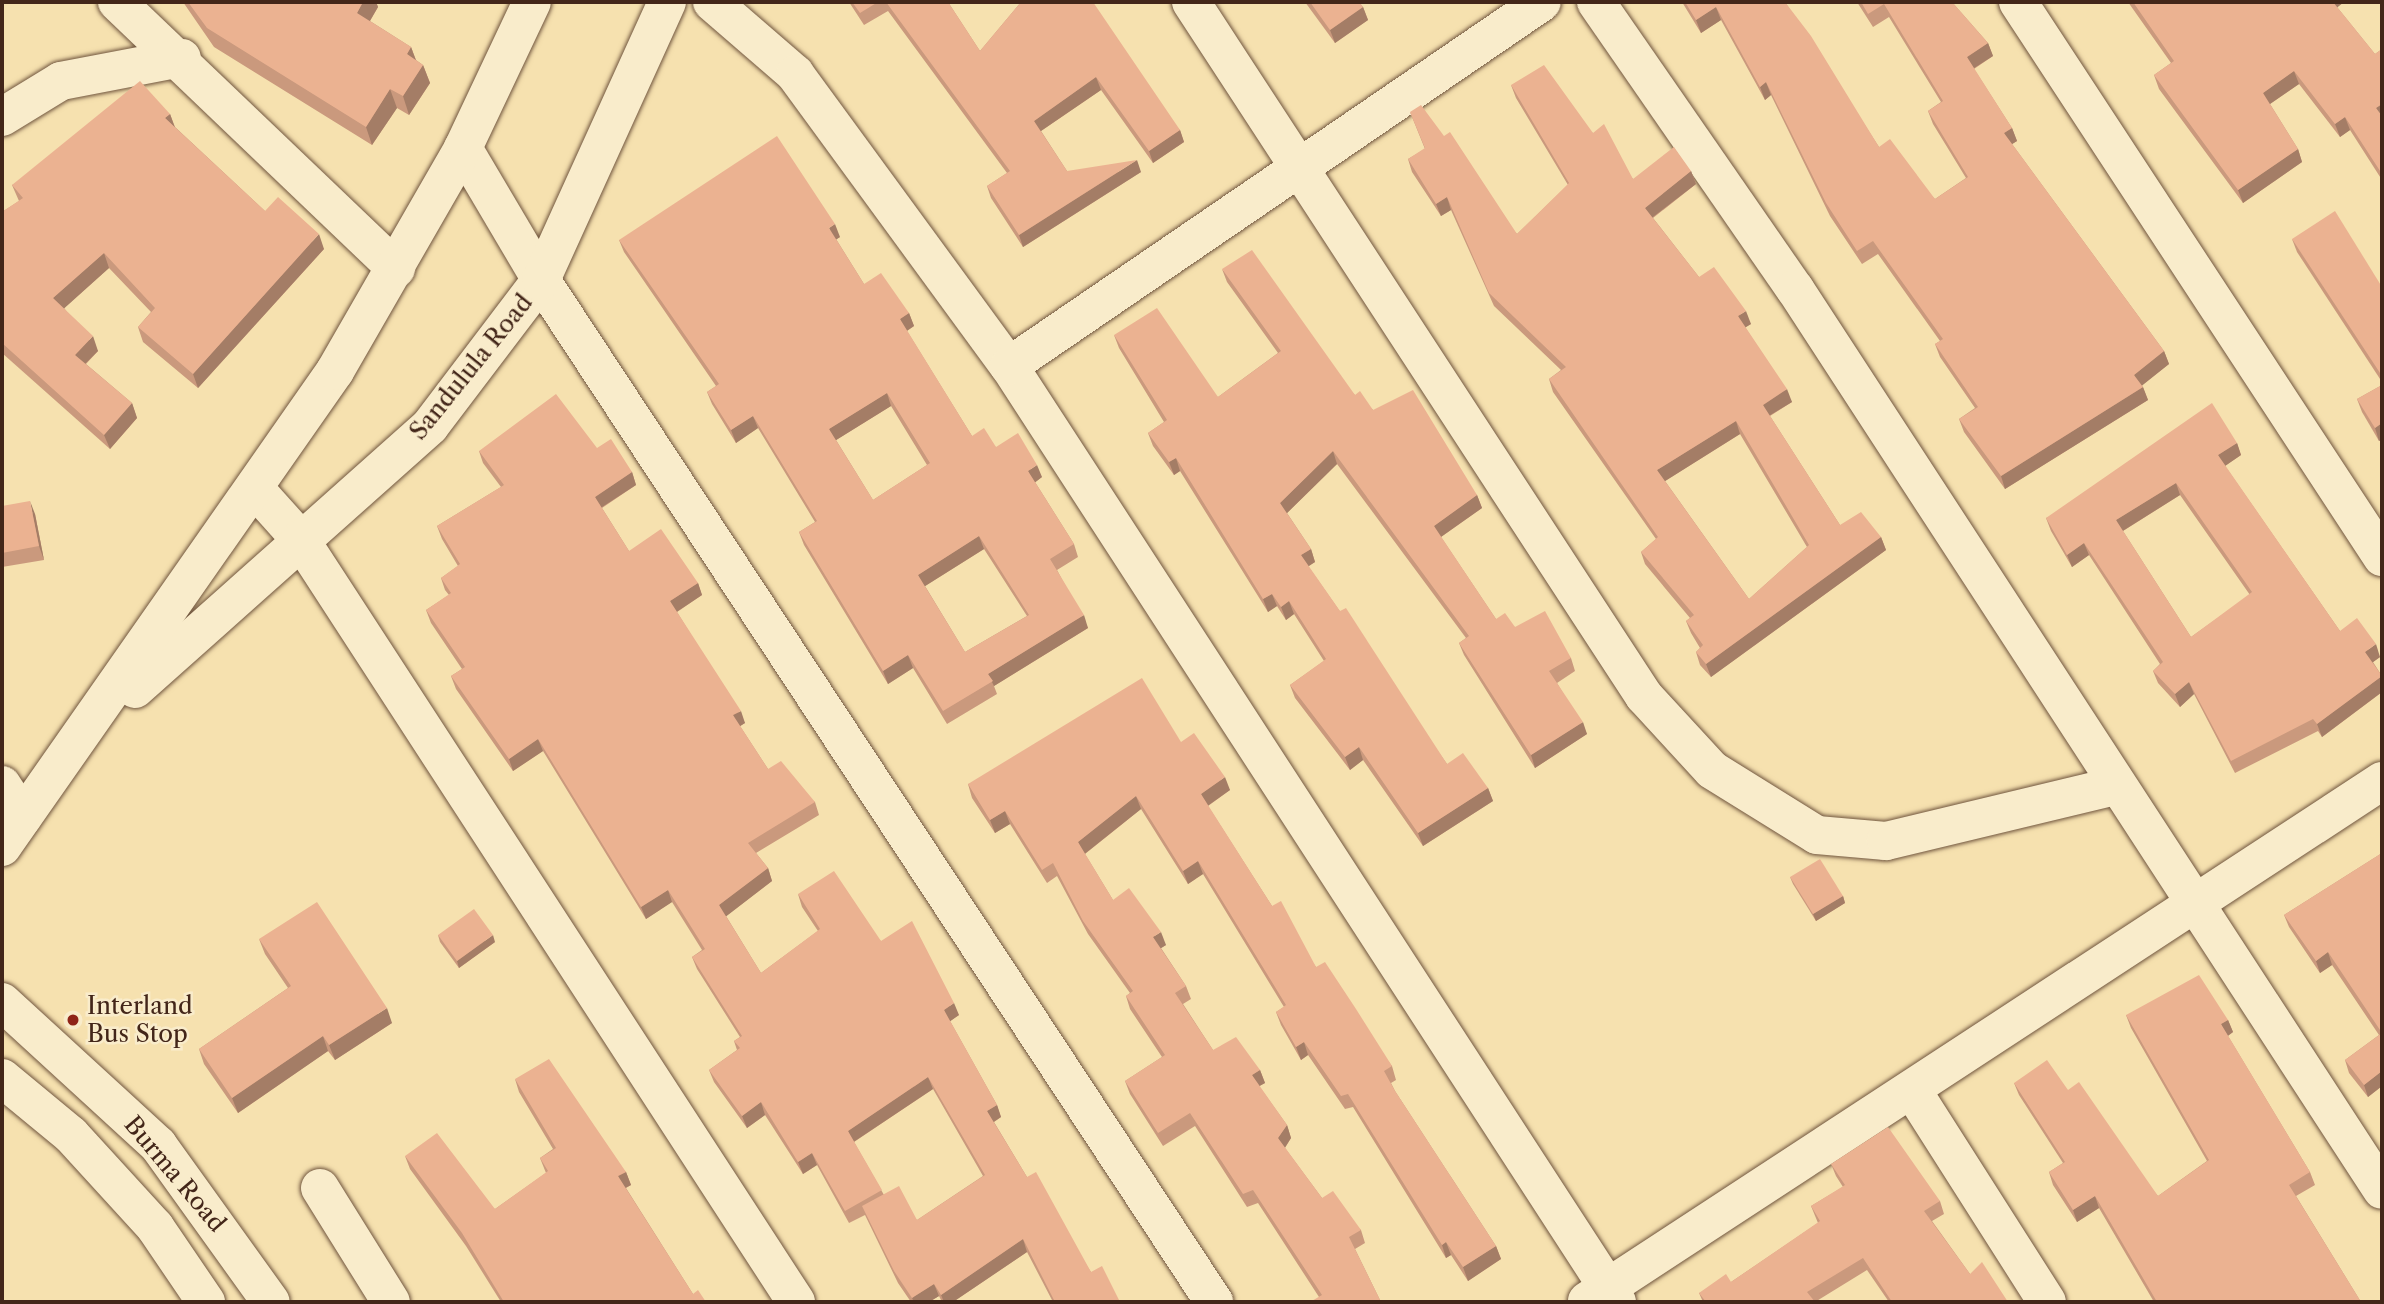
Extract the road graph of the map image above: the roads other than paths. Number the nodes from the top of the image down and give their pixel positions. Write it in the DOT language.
graph roads {
  1 [pos="117,2"];
  2 [pos="532,2"];
  3 [pos="667,2"];
  4 [pos="712,2"];
  5 [pos="1191,2"];
  6 [pos="1542,2"];
  7 [pos="1595,2"];
  8 [pos="2018,2"];
  9 [pos="182,58"];
  10 [pos="2,117"];
  11 [pos="463,148"];
  12 [pos="1296,169"];
  13 [pos="396,269"];
  14 [pos="541,280"];
  15 [pos="1009,366"];
  16 [pos="256,489"];
  17 [pos="300,539"];
  18 [pos="2382,557"];
  19 [pos="79,740"];
  20 [pos="2382,781"];
  21 [pos="2,785"];
  22 [pos="2115,786"];
  23 [pos="12,832"];
  24 [pos="2193,905"];
  25 [pos="2,1002"];
  26 [pos="2,1078"];
  27 [pos="1912,1090"];
  28 [pos="320,1188"];
  29 [pos="2382,1191"];
  30 [pos="1603,1297"];
  31 [pos="206,1302"];
  32 [pos="271,1302"];
  33 [pos="391,1302"];
  34 [pos="796,1302"];
  35 [pos="1214,1302"];
  36 [pos="2047,1302"];
  1 -- 9 [label="street"];
  2 -- 11 [label="street, Sandulula Road"];
  3 -- 14 [label="street, Sandulula Road"];
  4 -- 15 [label="street"];
  5 -- 12 [label="street"];
  6 -- 12 [label="street"];
  7 -- 22 [label="street"];
  8 -- 18 [label="street"];
  9 -- 10 [label="street"];
  9 -- 13 [label="street"];
  11 -- 13 [label="street, Sandulula Road"];
  11 -- 14 [label="street"];
  12 -- 15 [label="street"];
  12 -- 22 [label="street"];
  13 -- 16 [label="street, Sandulula Road"];
  14 -- 17 [label="street, Sandulula Road"];
  14 -- 35 [label="street"];
  15 -- 30 [label="street"];
  16 -- 17 [label="street"];
  16 -- 19 [label="street, Sandulula Road"];
  17 -- 19 [label="street, Sandulula Road"];
  17 -- 34 [label="street"];
  19 -- 23 [label="street, Sandulula Road"];
  20 -- 24 [label="street"];
  21 -- 23 [label="street"];
  22 -- 24 [label="street"];
  24 -- 27 [label="street"];
  24 -- 29 [label="street"];
  25 -- 32 [label="street, Burma Road"];
  26 -- 31 [label="street, Burma Road"];
  27 -- 30 [label="street"];
  27 -- 36 [label="street"];
  28 -- 33 [label="street"];
}
